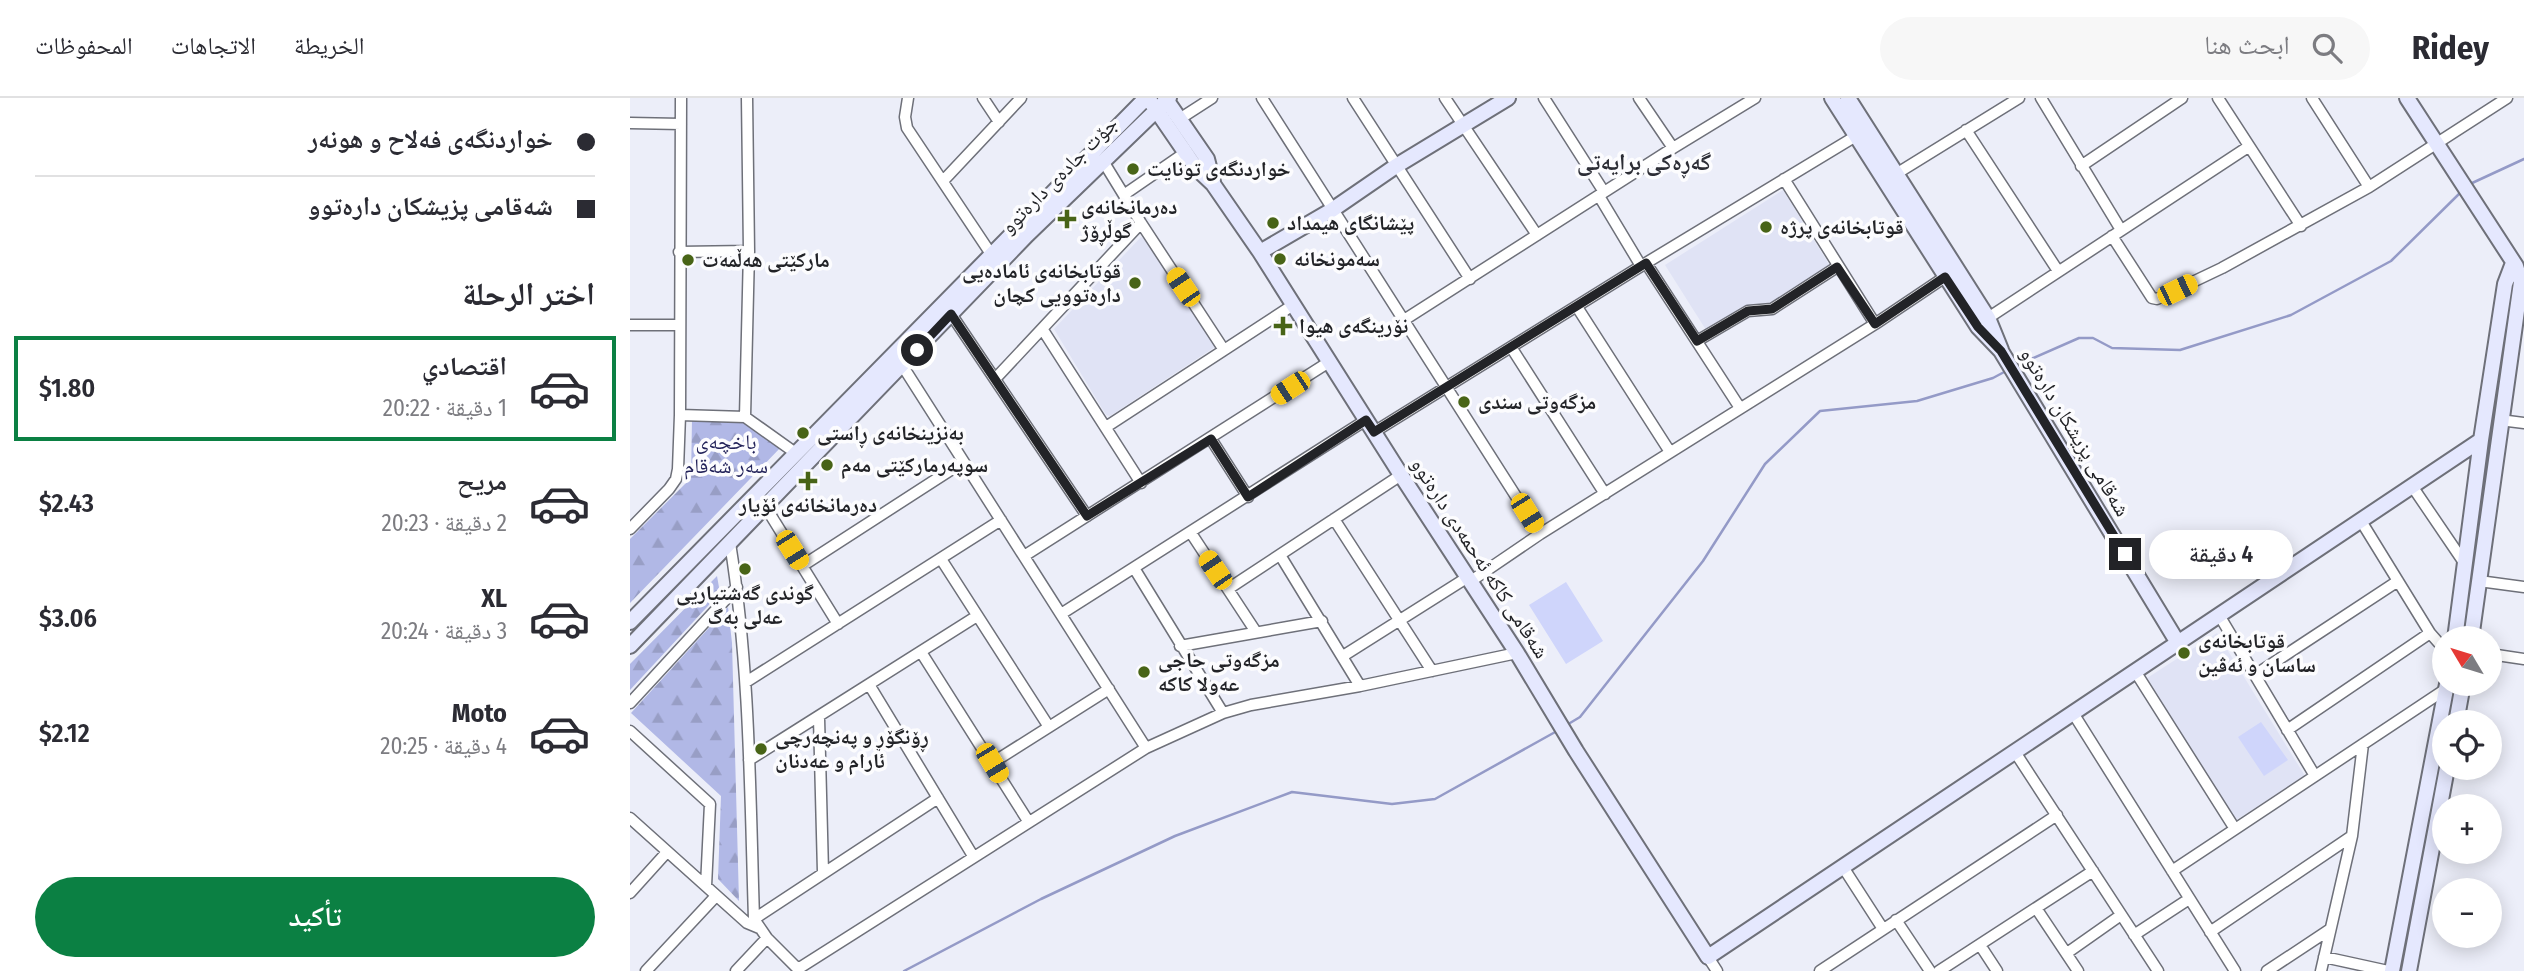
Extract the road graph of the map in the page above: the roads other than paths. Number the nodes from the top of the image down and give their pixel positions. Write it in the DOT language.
graph roads {
  1 [pos="681,98"];
  2 [pos="747,98"];
  3 [pos="908,98"];
  4 [pos="983,98"];
  5 [pos="1021,98"];
  6 [pos="1139,98"];
  7 [pos="1212,98"];
  8 [pos="1262,98"];
  9 [pos="1353,98"];
  10 [pos="1445,98"];
  11 [pos="1508,98"];
  12 [pos="1544,98"];
  13 [pos="1639,98"];
  14 [pos="1734,98"];
  15 [pos="1755,98"];
  16 [pos="1832,98"];
  17 [pos="2019,98"];
  18 [pos="2041,98"];
  19 [pos="2182,98"];
  20 [pos="2218,98"];
  21 [pos="2312,98"];
  22 [pos="2407,98"];
  23 [pos="2504,99"];
  24 [pos="1161,100"];
  25 [pos="1854,100"];
  26 [pos="1740,108"];
  27 [pos="1181,118"];
  28 [pos="999,122"];
  29 [pos="630,123"];
  30 [pos="681,124"];
  31 [pos="1464,126"];
  32 [pos="1966,130"];
  33 [pos="1123,132"];
  34 [pos="1861,132"];
  35 [pos="1185,143"];
  36 [pos="2436,143"];
  37 [pos="2248,147"];
  38 [pos="1672,148"];
  39 [pos="1103,161"];
  40 [pos="1396,166"];
  41 [pos="2081,166"];
  42 [pos="1896,174"];
  43 [pos="1784,179"];
  44 [pos="943,181"];
  45 [pos="2369,187"];
  46 [pos="1125,194"];
  47 [pos="1601,194"];
  48 [pos="1332,210"];
  49 [pos="1141,223"];
  50 [pos="2301,226"];
  51 [pos="2116,233"];
  52 [pos="1537,235"];
  53 [pos="748,251"];
  54 [pos="679,252"];
  55 [pos="1260,252"];
  56 [pos="991,254"];
  57 [pos="2520,263"];
  58 [pos="1644,264"];
  59 [pos="1837,267"];
  60 [pos="2058,271"];
  61 [pos="1945,277"];
  62 [pos="1470,279"];
  63 [pos="1293,305"];
  64 [pos="1577,307"];
  65 [pos="951,314"];
  66 [pos="1988,317"];
  67 [pos="1404,320"];
  68 [pos="1875,324"];
  69 [pos="630,325"];
  70 [pos="679,325"];
  71 [pos="1043,330"];
  72 [pos="1993,338"];
  73 [pos="1697,341"];
  74 [pos="1511,347"];
  75 [pos="1224,350"];
  76 [pos="1329,362"];
  77 [pos="902,365"];
  78 [pos="995,379"];
  79 [pos="1447,387"];
  80 [pos="1740,408"];
  81 [pos="680,415"];
  82 [pos="745,417"];
  83 [pos="2500,420"];
  84 [pos="2524,423"];
  85 [pos="1370,426"];
  86 [pos="1106,427"];
  87 [pos="1211,439"];
  88 [pos="2481,440"];
  89 [pos="1670,452"];
  90 [pos="797,454"];
  91 [pos="964,462"];
  92 [pos="1401,475"];
  93 [pos="1141,483"];
  94 [pos="2412,486"];
  95 [pos="1605,494"];
  96 [pos="1248,497"];
  97 [pos="765,506"];
  98 [pos="1087,516"];
  99 [pos="1334,519"];
  100 [pos="1001,520"];
  101 [pos="2361,521"];
  102 [pos="630,529"];
  103 [pos="1191,533"];
  104 [pos="1540,534"];
  105 [pos="730,543"];
  106 [pos="1280,555"];
  107 [pos="1024,556"];
  108 [pos="941,559"];
  109 [pos="2465,564"];
  110 [pos="802,566"];
  111 [pos="1134,568"];
  112 [pos="1470,579"];
  113 [pos="2398,580"];
  114 [pos="2479,581"];
  115 [pos="737,587"];
  116 [pos="2524,587"];
  117 [pos="1228,589"];
  118 [pos="1061,614"];
  119 [pos="2219,615"];
  120 [pos="977,616"];
  121 [pos="1400,620"];
  122 [pos="1322,621"];
  123 [pos="630,622"];
  124 [pos="838,624"];
  125 [pos="2457,626"];
  126 [pos="2473,626"];
  127 [pos="1256,632"];
  128 [pos="2430,633"];
  129 [pos="2432,635"];
  130 [pos="2179,643"];
  131 [pos="630,646"];
  132 [pos="1180,646"];
  133 [pos="921,652"];
  134 [pos="1517,653"];
  135 [pos="1343,656"];
  136 [pos="2502,656"];
  137 [pos="2524,659"];
  138 [pos="1432,671"];
  139 [pos="2135,671"];
  140 [pos="2255,675"];
  141 [pos="746,682"];
  142 [pos="870,686"];
  143 [pos="1360,686"];
  144 [pos="1110,689"];
  145 [pos="2433,696"];
  146 [pos="2445,696"];
  147 [pos="630,703"];
  148 [pos="1223,713"];
  149 [pos="2073,713"];
  150 [pos="819,718"];
  151 [pos="1049,727"];
  152 [pos="2287,730"];
  153 [pos="630,731"];
  154 [pos="2363,744"];
  155 [pos="1146,748"];
  156 [pos="2015,752"];
  157 [pos="749,760"];
  158 [pos="992,763"];
  159 [pos="2315,776"];
  160 [pos="2445,780"];
  161 [pos="938,798"];
  162 [pos="2057,815"];
  163 [pos="630,818"];
  164 [pos="1028,821"];
  165 [pos="2235,829"];
  166 [pos="2352,836"];
  167 [pos="667,852"];
  168 [pos="973,856"];
  169 [pos="1843,867"];
  170 [pos="2093,871"];
  171 [pos="2172,871"];
  172 [pos="823,872"];
  173 [pos="706,886"];
  174 [pos="630,893"];
  175 [pos="716,896"];
  176 [pos="2189,899"];
  177 [pos="2036,908"];
  178 [pos="2121,915"];
  179 [pos="754,919"];
  180 [pos="1896,920"];
  181 [pos="1883,929"];
  182 [pos="2329,930"];
  183 [pos="2210,932"];
  184 [pos="764,933"];
  185 [pos="2134,935"];
  186 [pos="1980,945"];
  187 [pos="2067,953"];
  188 [pos="1708,957"];
  189 [pos="2324,957"];
  190 [pos="646,971"];
  191 [pos="736,971"];
  192 [pos="1717,971"];
  193 [pos="1820,971"];
  194 [pos="1930,971"];
  195 [pos="1939,971"];
  196 [pos="1997,971"];
  197 [pos="2078,971"];
  198 [pos="2158,971"];
  199 [pos="2235,971"];
  200 [pos="2267,971"];
  201 [pos="2320,971"];
  202 [pos="2390,971"];
  203 [pos="2409,971"];
  1 -- 30 [label="street"];
  2 -- 53 [label="street"];
  3 -- 44 [label="street"];
  4 -- 28 [label="street"];
  5 -- 28 [label="street"];
  6 -- 33 [label="street"];
  7 -- 27 [label="street"];
  8 -- 48 [label="street"];
  9 -- 40 [label="street"];
  10 -- 31 [label="street"];
  11 -- 31 [label="street"];
  12 -- 47 [label="street"];
  13 -- 38 [label="street"];
  14 -- 26 [label="street"];
  15 -- 26 [label="street"];
  16 -- 34 [label="street, شەقامی پزیشکان دارەتوو"];
  17 -- 32 [label="street"];
  18 -- 41 [label="street"];
  19 -- 41 [label="street"];
  20 -- 37 [label="street"];
  21 -- 45 [label="street"];
  22 -- 36 [label="street"];
  23 -- 36 [label="street"];
  24 -- 27 [label="street"];
  24 -- 33 [label="street, جۆت جادەی دارەتوو"];
  24 -- 35 [label="street, شەقامی کاکە ئەحمەدی دارەتوو"];
  25 -- 34 [label="street, شەقامی پزیشکان دارەتوو"];
  26 -- 38 [label="street"];
  27 -- 35 [label="street"];
  28 -- 44 [label="street"];
  29 -- 30 [label="street"];
  30 -- 54 [label="street"];
  31 -- 40 [label="street"];
  31 -- 52 [label="street"];
  32 -- 42 [label="street"];
  32 -- 60 [label="street"];
  33 -- 35 [label="street"];
  33 -- 39 [label="street, جۆت جادەی دارەتوو"];
  33 -- 56 [label="street, جۆت جادەی دارەتوو"];
  34 -- 42 [label="street, شەقامی پزیشکان دارەتوو"];
  34 -- 43 [label="street"];
  34 -- 61 [label="street, شەقامی پزیشکان دارەتوو"];
  35 -- 46 [label="street"];
  35 -- 55 [label="street, شەقامی کاکە ئەحمەدی دارەتوو"];
  36 -- 45 [label="street"];
  36 -- 57 [label="street"];
  37 -- 50 [label="street"];
  37 -- 51 [label="street"];
  38 -- 47 [label="street"];
  39 -- 46 [label="street"];
  39 -- 65 [label="street, جۆت جادەی دارەتوو"];
  40 -- 48 [label="street"];
  40 -- 62 [label="street"];
  41 -- 51 [label="street"];
  42 -- 66 [label="street, شەقامی پزیشکان دارەتوو"];
  43 -- 58 [label="street"];
  43 -- 59 [label="street"];
  44 -- 56 [label="street"];
  45 -- 50 [label="street"];
  46 -- 49 [label="street"];
  47 -- 52 [label="street"];
  47 -- 58 [label="street"];
  48 -- 55 [label="street"];
  48 -- 67 [label="street"];
  49 -- 71 [label="street"];
  49 -- 75 [label="street"];
  50 -- 51 [label="street"];
  51 -- 60 [label="street"];
  52 -- 62 [label="street"];
  53 -- 54 [label="street"];
  53 -- 82 [label="street"];
  54 -- 70 [label="street"];
  55 -- 63 [label="street, شەقامی کاکە ئەحمەدی دارەتوو"];
  56 -- 90 [label="street, جۆت جادەی دارەتوو"];
  57 -- 83 [label="street"];
  57 -- 88 [label="street"];
  58 -- 64 [label="street"];
  58 -- 73 [label="street"];
  59 -- 68 [label="street"];
  59 -- 73 [label="street"];
  60 -- 66 [label="street"];
  61 -- 68 [label="street"];
  61 -- 72 [label="street, شەقامی پزیشکان دارەتوو"];
  62 -- 67 [label="street"];
  63 -- 75 [label="street"];
  63 -- 76 [label="street, شەقامی کاکە ئەحمەدی دارەتوو"];
  64 -- 74 [label="street"];
  64 -- 89 [label="street"];
  65 -- 77 [label="street, جۆت جادەی دارەتوو"];
  65 -- 78 [label="street"];
  66 -- 72 [label="street, شەقامی پزیشکان دارەتوو"];
  67 -- 79 [label="street"];
  68 -- 80 [label="street"];
  69 -- 70 [label="street"];
  70 -- 81 [label="street"];
  71 -- 78 [label="street"];
  71 -- 86 [label="street"];
  72 -- 130 [label="street, شەقامی پزیشکان دارەتوو"];
  73 -- 80 [label="street"];
  74 -- 79 [label="street"];
  74 -- 95 [label="street"];
  75 -- 86 [label="street"];
  76 -- 85 [label="street, شەقامی کاکە ئەحمەدی دارەتوو"];
  76 -- 87 [label="street"];
  77 -- 91 [label="street"];
  77 -- 97 [label="street, جۆت جادەی دارەتوو"];
  78 -- 98 [label="street"];
  79 -- 85 [label="street"];
  79 -- 104 [label="street"];
  80 -- 89 [label="street"];
  81 -- 82 [label="street"];
  81 -- 102 [label="street"];
  82 -- 90 [label="street"];
  83 -- 84 [label="street"];
  83 -- 114 [label="street"];
  85 -- 92 [label="street, شەقامی کاکە ئەحمەدی دارەتوو"];
  85 -- 96 [label="street"];
  86 -- 93 [label="street"];
  87 -- 93 [label="street"];
  87 -- 96 [label="street"];
  88 -- 94 [label="street"];
  88 -- 109 [label="street"];
  89 -- 95 [label="street"];
  90 -- 123 [label="street, جۆت جادەی دارەتوو"];
  91 -- 100 [label="street"];
  91 -- 110 [label="street"];
  92 -- 99 [label="street"];
  92 -- 112 [label="street, شەقامی کاکە ئەحمەدی دارەتوو"];
  93 -- 98 [label="street"];
  94 -- 101 [label="street"];
  94 -- 109 [label="street"];
  95 -- 104 [label="street"];
  96 -- 103 [label="street"];
  97 -- 105 [label="street, جۆت جادەی دارەتوو"];
  97 -- 110 [label="street"];
  98 -- 107 [label="street"];
  99 -- 106 [label="street"];
  99 -- 121 [label="street"];
  100 -- 107 [label="street"];
  100 -- 108 [label="street"];
  101 -- 113 [label="street"];
  101 -- 119 [label="street"];
  103 -- 111 [label="street"];
  103 -- 117 [label="street"];
  104 -- 112 [label="street"];
  105 -- 115 [label="street"];
  105 -- 131 [label="street, جۆت جادەی دارەتوو"];
  106 -- 117 [label="street"];
  106 -- 122 [label="street"];
  107 -- 118 [label="street"];
  108 -- 120 [label="street"];
  108 -- 124 [label="street"];
  109 -- 125 [label="street"];
  110 -- 124 [label="street"];
  111 -- 118 [label="street"];
  111 -- 132 [label="street"];
  112 -- 121 [label="street"];
  112 -- 134 [label="street, شەقامی کاکە ئەحمەدی دارەتوو"];
  113 -- 128 [label="street"];
  113 -- 140 [label="street"];
  114 -- 116 [label="street"];
  114 -- 126 [label="street"];
  115 -- 141 [label="street"];
  115 -- 147 [label="street"];
  117 -- 127 [label="street"];
  118 -- 144 [label="street"];
  119 -- 130 [label="street"];
  119 -- 140 [label="street"];
  120 -- 133 [label="street"];
  120 -- 151 [label="street"];
  121 -- 135 [label="street"];
  121 -- 138 [label="street"];
  122 -- 127 [label="street"];
  122 -- 135 [label="street"];
  124 -- 141 [label="street"];
  127 -- 132 [label="street"];
  128 -- 129 [label="street"];
  128 -- 152 [label="street"];
  130 -- 139 [label="street"];
  132 -- 148 [label="street"];
  133 -- 142 [label="street"];
  133 -- 158 [label="street"];
  134 -- 138 [label="street"];
  134 -- 188 [label="street, شەقامی کاکە ئەحمەدی دارەتوو"];
  135 -- 143 [label="street"];
  136 -- 137 [label="street"];
  138 -- 143 [label="street"];
  139 -- 149 [label="street"];
  139 -- 165 [label="street"];
  140 -- 152 [label="street"];
  141 -- 157 [label="street"];
  142 -- 150 [label="street"];
  142 -- 161 [label="street"];
  143 -- 148 [label="street"];
  144 -- 151 [label="street"];
  144 -- 155 [label="street"];
  145 -- 154 [label="street"];
  146 -- 202 [label="street"];
  148 -- 155 [label="street"];
  149 -- 156 [label="street"];
  149 -- 171 [label="street"];
  150 -- 157 [label="street"];
  150 -- 172 [label="street"];
  151 -- 158 [label="street"];
  152 -- 159 [label="street"];
  153 -- 173 [label="street"];
  154 -- 159 [label="street"];
  154 -- 166 [label="street"];
  155 -- 164 [label="street"];
  156 -- 162 [label="street"];
  156 -- 169 [label="street"];
  157 -- 179 [label="street"];
  158 -- 164 [label="street"];
  159 -- 165 [label="street"];
  160 -- 203 [label="street"];
  161 -- 168 [label="street"];
  161 -- 172 [label="street"];
  162 -- 170 [label="street"];
  162 -- 180 [label="street"];
  163 -- 167 [label="street"];
  164 -- 168 [label="street"];
  165 -- 171 [label="street"];
  166 -- 182 [label="street"];
  166 -- 183 [label="street"];
  167 -- 173 [label="street"];
  167 -- 174 [label="street"];
  168 -- 184 [label="street"];
  169 -- 181 [label="street"];
  169 -- 188 [label="street"];
  170 -- 177 [label="street"];
  170 -- 178 [label="street"];
  171 -- 176 [label="street"];
  172 -- 179 [label="street"];
  173 -- 175 [label="street"];
  175 -- 184 [label="street"];
  175 -- 190 [label="street"];
  176 -- 183 [label="street"];
  176 -- 185 [label="street"];
  177 -- 186 [label="street"];
  177 -- 187 [label="street"];
  178 -- 185 [label="street"];
  178 -- 187 [label="street"];
  179 -- 184 [label="street"];
  180 -- 181 [label="street"];
  180 -- 194 [label="street"];
  181 -- 193 [label="street"];
  182 -- 189 [label="street"];
  182 -- 200 [label="street"];
  183 -- 199 [label="street"];
  184 -- 191 [label="street"];
  185 -- 198 [label="street"];
  186 -- 195 [label="street"];
  186 -- 196 [label="street"];
  187 -- 197 [label="street"];
  188 -- 192 [label="street"];
  189 -- 201 [label="street"];
  189 -- 202 [label="street"];
}
